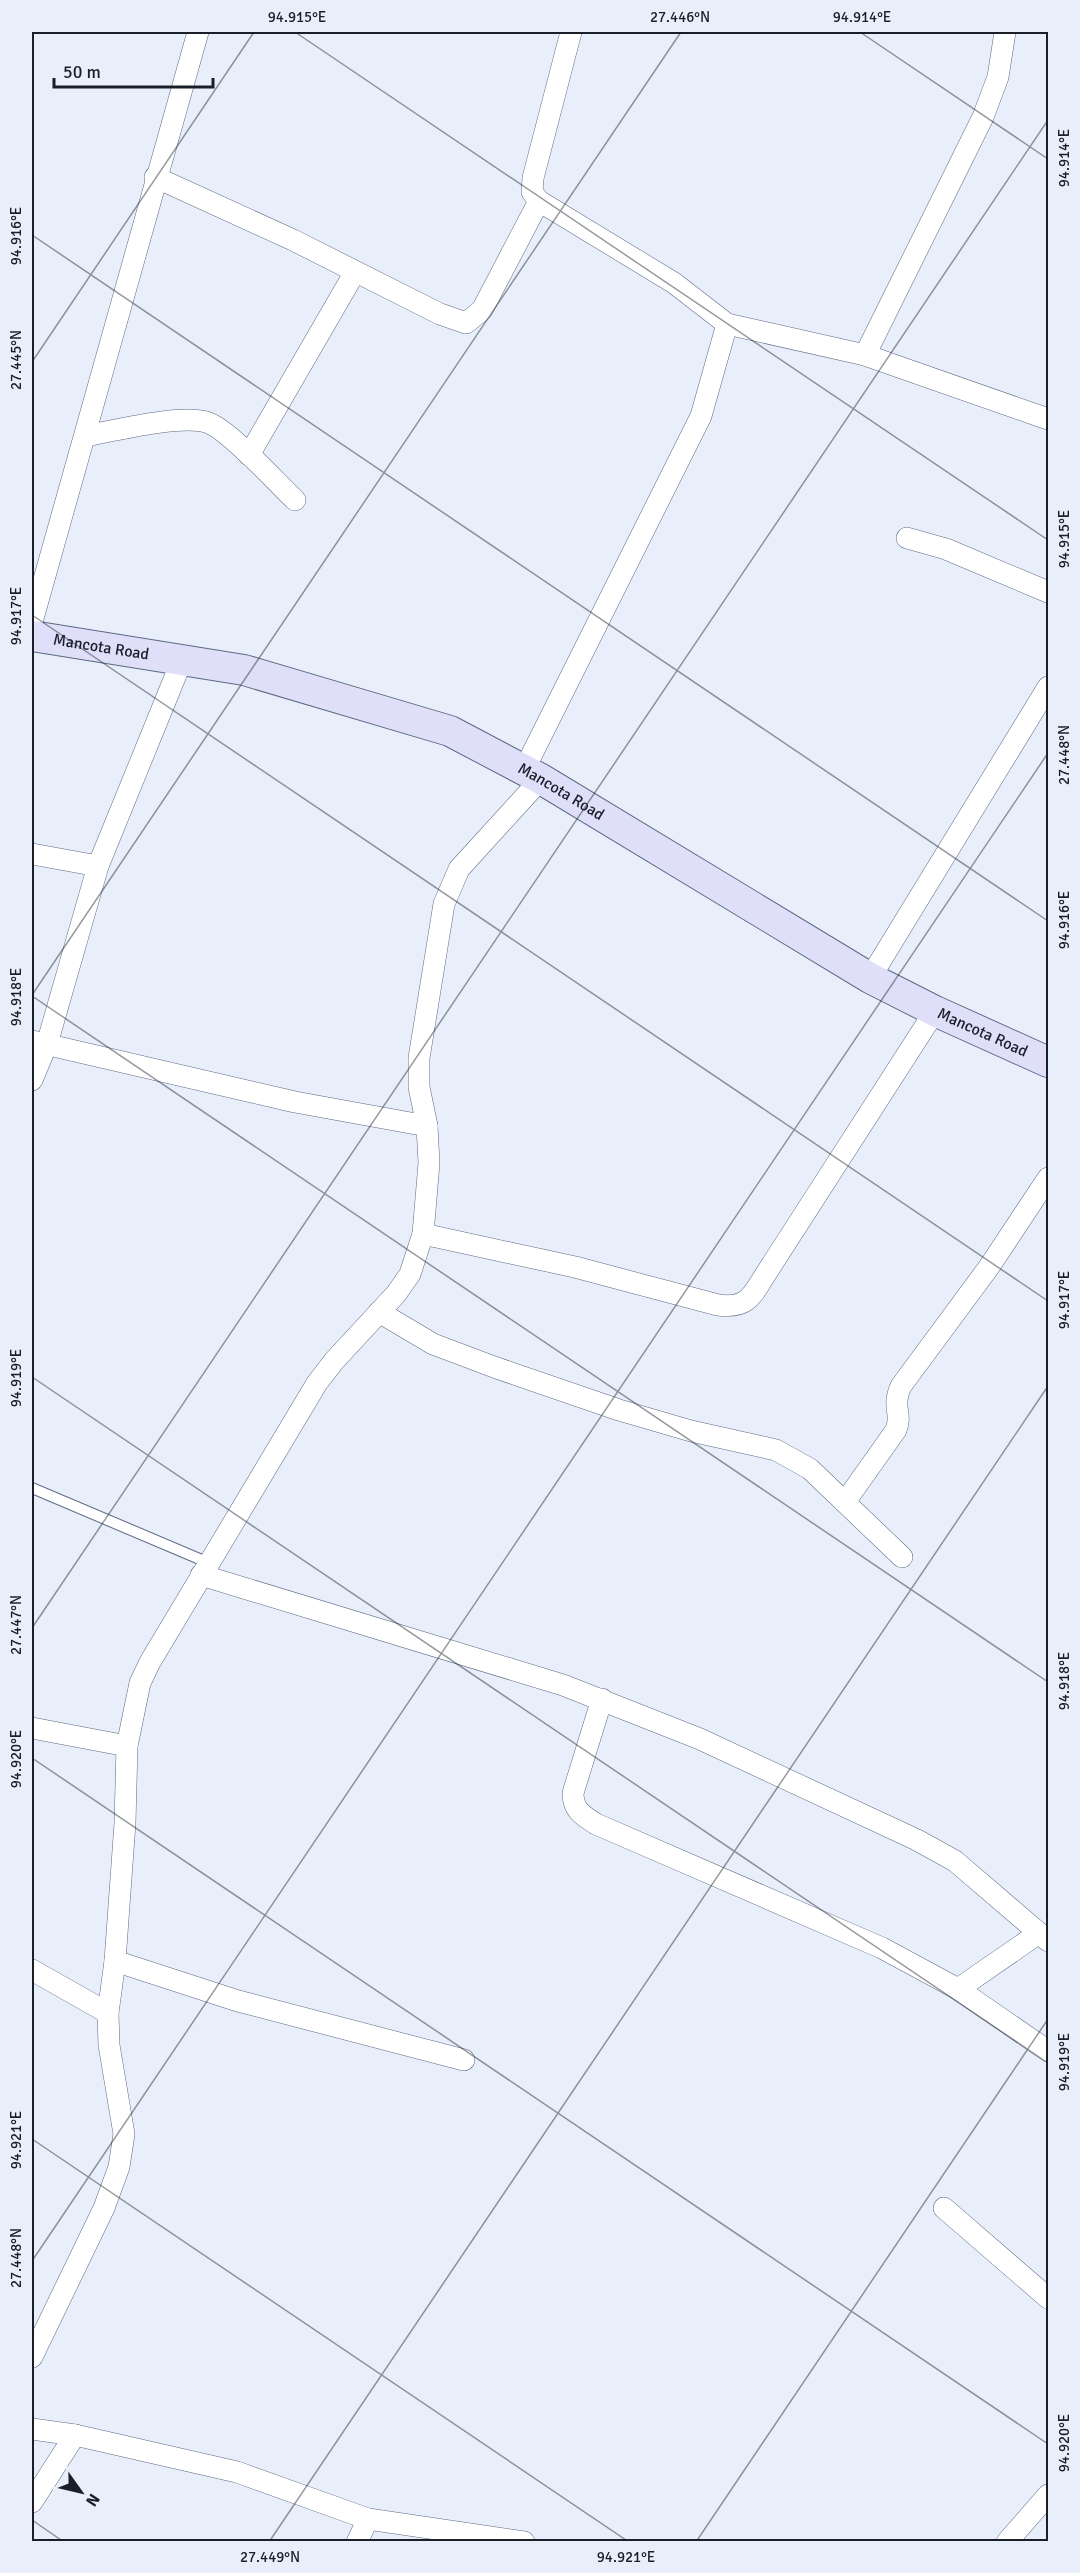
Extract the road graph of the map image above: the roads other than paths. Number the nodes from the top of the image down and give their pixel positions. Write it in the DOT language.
graph roads {
  1 [pos="198,32"];
  2 [pos="571,32"];
  3 [pos="1005,32"];
  4 [pos="155,177"];
  5 [pos="538,201"];
  6 [pos="355,272"];
  7 [pos="727,324"];
  8 [pos="865,355"];
  9 [pos="1048,419"];
  10 [pos="85,436"];
  11 [pos="249,455"];
  12 [pos="295,501"];
  13 [pos="907,538"];
  14 [pos="1048,592"];
  15 [pos="32,622"];
  16 [pos="32,636"];
  17 [pos="182,660"];
  18 [pos="1045,700"];
  19 [pos="532,775"];
  20 [pos="32,854"];
  21 [pos="98,866"];
  22 [pos="870,978"];
  23 [pos="935,1011"];
  24 [pos="39,1043"];
  25 [pos="1048,1062"];
  26 [pos="32,1080"];
  27 [pos="427,1126"];
  28 [pos="1048,1178"];
  29 [pos="423,1234"];
  30 [pos="379,1312"];
  31 [pos="32,1488"];
  32 [pos="845,1502"];
  33 [pos="902,1557"];
  34 [pos="205,1569"];
  35 [pos="602,1699"];
  36 [pos="32,1728"];
  37 [pos="127,1746"];
  38 [pos="1044,1937"];
  39 [pos="115,1961"];
  40 [pos="32,1970"];
  41 [pos="958,1989"];
  42 [pos="108,2013"];
  43 [pos="1048,2051"];
  44 [pos="464,2060"];
  45 [pos="944,2208"];
  46 [pos="1048,2298"];
  47 [pos="32,2357"];
  48 [pos="32,2429"];
  49 [pos="75,2435"];
  50 [pos="1048,2495"];
  51 [pos="32,2502"];
  52 [pos="368,2519"];
  53 [pos="357,2541"];
  54 [pos="524,2541"];
  55 [pos="1007,2541"];
  1 -- 4 [label="street"];
  2 -- 5 [label="street"];
  3 -- 8 [label="street"];
  4 -- 6 [label="street"];
  4 -- 10 [label="street"];
  5 -- 6 [label="street"];
  5 -- 7 [label="street"];
  6 -- 11 [label="street"];
  7 -- 8 [label="street"];
  7 -- 19 [label="street"];
  8 -- 9 [label="street"];
  10 -- 11 [label="street"];
  10 -- 15 [label="street"];
  11 -- 12 [label="street"];
  13 -- 14 [label="street"];
  16 -- 17 [label="main road, Mancota Road"];
  17 -- 19 [label="main road, Mancota Road"];
  17 -- 21 [label="street"];
  18 -- 22 [label="street"];
  19 -- 22 [label="main road, Mancota Road"];
  19 -- 27 [label="street"];
  20 -- 21 [label="street"];
  21 -- 24 [label="street"];
  22 -- 23 [label="main road, Mancota Road"];
  23 -- 25 [label="main road, Mancota Road"];
  23 -- 29 [label="street"];
  24 -- 26 [label="street"];
  24 -- 27 [label="street"];
  27 -- 29 [label="street"];
  28 -- 32 [label="street"];
  29 -- 30 [label="street"];
  30 -- 32 [label="street"];
  30 -- 34 [label="street"];
  31 -- 34 [label="lane"];
  32 -- 33 [label="street"];
  34 -- 35 [label="street"];
  34 -- 37 [label="street"];
  35 -- 38 [label="street"];
  35 -- 41 [label="street"];
  36 -- 37 [label="street"];
  37 -- 39 [label="street"];
  38 -- 41 [label="street"];
  39 -- 42 [label="street"];
  39 -- 44 [label="street"];
  40 -- 42 [label="street"];
  41 -- 43 [label="street"];
  42 -- 47 [label="street"];
  45 -- 46 [label="street"];
  48 -- 49 [label="street"];
  49 -- 51 [label="street"];
  49 -- 52 [label="street"];
  50 -- 55 [label="street"];
  52 -- 53 [label="street"];
  52 -- 54 [label="street"];
}
